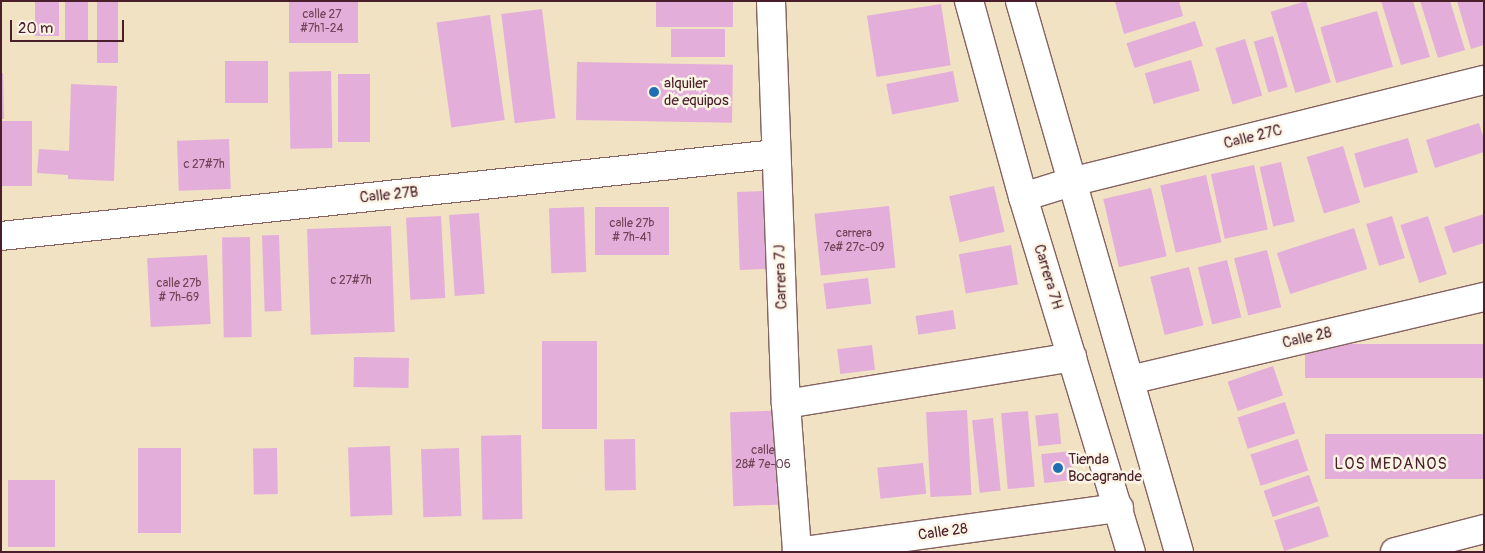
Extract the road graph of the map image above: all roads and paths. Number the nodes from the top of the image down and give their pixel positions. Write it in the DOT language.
graph roads {
  1 [pos="771,1"];
  2 [pos="969,1"];
  3 [pos="1020,1"];
  4 [pos="1484,80"];
  5 [pos="776,154"];
  6 [pos="1071,182"];
  7 [pos="1023,197"];
  8 [pos="1,236"];
  9 [pos="1484,297"];
  10 [pos="1072,357"];
  11 [pos="1130,380"];
  12 [pos="786,404"];
  13 [pos="1118,508"];
  14 [pos="1484,529"];
  15 [pos="797,552"];
  16 [pos="1130,552"];
  17 [pos="1179,552"];
  18 [pos="1394,552"];
  1 -- 5 [label="street, Carrera 7J"];
  2 -- 7 [label="street, Carrera 7H"];
  3 -- 6 [label="street"];
  4 -- 6 [label="street, Calle 27C"];
  5 -- 8 [label="street, Calle 27B"];
  5 -- 12 [label="street, Carrera 7J"];
  6 -- 7 [label="street, Calle 27C"];
  6 -- 11 [label="street"];
  7 -- 10 [label="street, Carrera 7H"];
  9 -- 11 [label="street, Calle 28"];
  10 -- 12 [label="street"];
  10 -- 13 [label="street, Carrera 7H"];
  11 -- 17 [label="street"];
  12 -- 15 [label="street, Carrera 7J"];
  13 -- 15 [label="street, Calle 28"];
  13 -- 16 [label="street, Carrera 7H"];
  14 -- 18 [label="street"];
}
